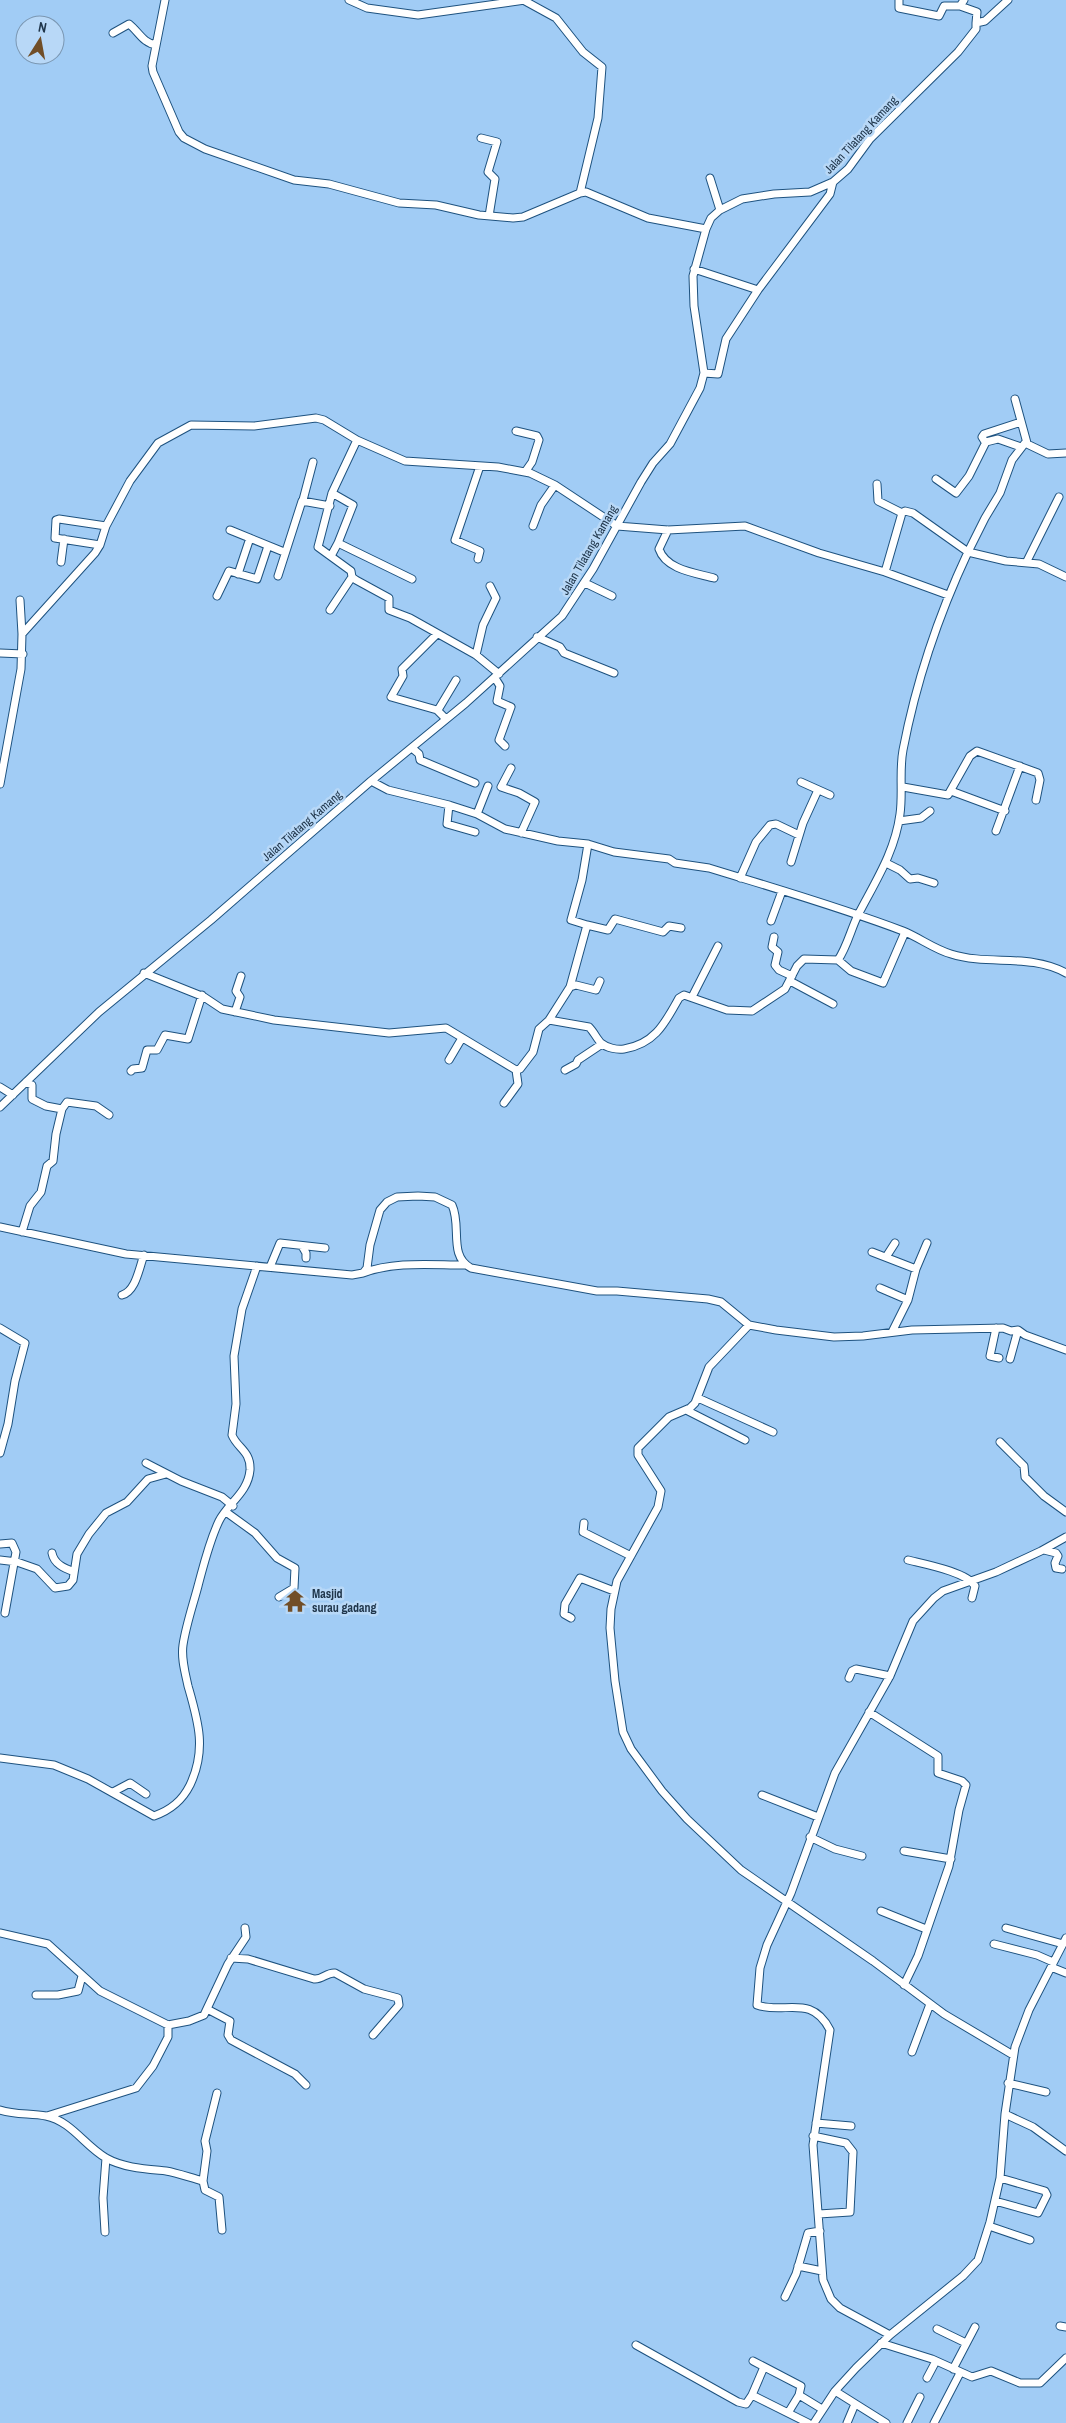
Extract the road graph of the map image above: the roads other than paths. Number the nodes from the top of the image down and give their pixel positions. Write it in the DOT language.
graph roads {
  1 [pos="165,0"];
  2 [pos="349,0"];
  3 [pos="525,0"];
  4 [pos="899,0"];
  5 [pos="1008,0"];
  6 [pos="962,3"];
  7 [pos="976,23"];
  8 [pos="113,33"];
  9 [pos="156,45"];
  10 [pos="481,138"];
  11 [pos="710,178"];
  12 [pos="833,182"];
  13 [pos="580,193"];
  14 [pos="720,210"];
  15 [pos="490,216"];
  16 [pos="706,229"];
  17 [pos="694,270"];
  18 [pos="758,290"];
  19 [pos="704,373"];
  20 [pos="1015,399"];
  21 [pos="1021,422"];
  22 [pos="516,431"];
  23 [pos="357,440"];
  24 [pos="985,442"];
  25 [pos="1024,445"];
  26 [pos="1066,453"];
  27 [pos="313,462"];
  28 [pos="480,466"];
  29 [pos="525,472"];
  30 [pos="936,479"];
  31 [pos="877,484"];
  32 [pos="555,485"];
  33 [pos="332,493"];
  34 [pos="1059,497"];
  35 [pos="303,500"];
  36 [pos="330,506"];
  37 [pos="902,513"];
  38 [pos="106,526"];
  39 [pos="533,526"];
  40 [pos="617,526"];
  41 [pos="230,530"];
  42 [pos="668,530"];
  43 [pos="250,538"];
  44 [pos="64,540"];
  45 [pos="338,543"];
  46 [pos="100,545"];
  47 [pos="268,546"];
  48 [pos="284,552"];
  49 [pos="968,552"];
  50 [pos="331,556"];
  51 [pos="478,559"];
  52 [pos="61,562"];
  53 [pos="1027,562"];
  54 [pos="885,572"];
  55 [pos="238,574"];
  56 [pos="278,576"];
  57 [pos="352,577"];
  58 [pos="1066,577"];
  59 [pos="714,578"];
  60 [pos="412,579"];
  61 [pos="585,583"];
  62 [pos="490,586"];
  63 [pos="948,595"];
  64 [pos="217,596"];
  65 [pos="612,596"];
  66 [pos="20,600"];
  67 [pos="330,610"];
  68 [pos="22,634"];
  69 [pos="436,635"];
  70 [pos="537,637"];
  71 [pos="0,654"];
  72 [pos="23,654"];
  73 [pos="476,655"];
  74 [pos="614,673"];
  75 [pos="497,676"];
  76 [pos="456,680"];
  77 [pos="438,710"];
  78 [pos="445,718"];
  79 [pos="505,746"];
  80 [pos="412,748"];
  81 [pos="1020,766"];
  82 [pos="511,768"];
  83 [pos="371,781"];
  84 [pos="801,782"];
  85 [pos="0,784"];
  86 [pos="474,784"];
  87 [pos="488,786"];
  88 [pos="903,787"];
  89 [pos="818,790"];
  90 [pos="951,791"];
  91 [pos="830,795"];
  92 [pos="1036,800"];
  93 [pos="449,805"];
  94 [pos="930,811"];
  95 [pos="1005,811"];
  96 [pos="477,814"];
  97 [pos="899,821"];
  98 [pos="996,831"];
  99 [pos="475,832"];
  100 [pos="521,833"];
  101 [pos="799,835"];
  102 [pos="588,844"];
  103 [pos="792,862"];
  104 [pos="886,863"];
  105 [pos="740,878"];
  106 [pos="934,883"];
  107 [pos="782,891"];
  108 [pos="858,916"];
  109 [pos="771,921"];
  110 [pos="588,925"];
  111 [pos="681,928"];
  112 [pos="905,932"];
  113 [pos="774,937"];
  114 [pos="718,946"];
  115 [pos="838,960"];
  116 [pos="144,973"];
  117 [pos="1066,973"];
  118 [pos="241,976"];
  119 [pos="791,979"];
  120 [pos="600,981"];
  121 [pos="570,987"];
  122 [pos="202,996"];
  123 [pos="692,996"];
  124 [pos="833,1004"];
  125 [pos="235,1012"];
  126 [pos="549,1020"];
  127 [pos="462,1038"];
  128 [pos="602,1044"];
  129 [pos="449,1060"];
  130 [pos="516,1070"];
  131 [pos="565,1070"];
  132 [pos="131,1071"];
  133 [pos="26,1082"];
  134 [pos="0,1087"];
  135 [pos="13,1094"];
  136 [pos="504,1103"];
  137 [pos="0,1107"];
  138 [pos="62,1109"];
  139 [pos="109,1115"];
  140 [pos="0,1227"];
  141 [pos="22,1232"];
  142 [pos="895,1243"];
  143 [pos="927,1243"];
  144 [pos="302,1246"];
  145 [pos="325,1248"];
  146 [pos="872,1252"];
  147 [pos="144,1256"];
  148 [pos="886,1257"];
  149 [pos="306,1258"];
  150 [pos="464,1265"];
  151 [pos="257,1266"];
  152 [pos="270,1267"];
  153 [pos="916,1269"];
  154 [pos="363,1273"];
  155 [pos="880,1288"];
  156 [pos="122,1295"];
  157 [pos="908,1300"];
  158 [pos="749,1325"];
  159 [pos="0,1328"];
  160 [pos="996,1328"];
  161 [pos="1018,1330"];
  162 [pos="892,1332"];
  163 [pos="1066,1350"];
  164 [pos="999,1358"];
  165 [pos="1010,1359"];
  166 [pos="698,1398"];
  167 [pos="686,1410"];
  168 [pos="772,1432"];
  169 [pos="745,1440"];
  170 [pos="1000,1442"];
  171 [pos="0,1453"];
  172 [pos="146,1463"];
  173 [pos="166,1474"];
  174 [pos="232,1506"];
  175 [pos="226,1512"];
  176 [pos="1066,1512"];
  177 [pos="584,1523"];
  178 [pos="1066,1537"];
  179 [pos="0,1544"];
  180 [pos="1044,1550"];
  181 [pos="52,1553"];
  182 [pos="631,1556"];
  183 [pos="0,1560"];
  184 [pos="908,1560"];
  185 [pos="14,1561"];
  186 [pos="1062,1570"];
  187 [pos="74,1572"];
  188 [pos="969,1580"];
  189 [pos="614,1591"];
  190 [pos="279,1597"];
  191 [pos="972,1598"];
  192 [pos="5,1613"];
  193 [pos="571,1618"];
  194 [pos="890,1676"];
  195 [pos="849,1678"];
  196 [pos="868,1712"];
  197 [pos="0,1758"];
  198 [pos="113,1792"];
  199 [pos="146,1794"];
  200 [pos="762,1795"];
  201 [pos="818,1817"];
  202 [pos="810,1837"];
  203 [pos="904,1851"];
  204 [pos="862,1856"];
  205 [pos="951,1859"];
  206 [pos="786,1901"];
  207 [pos="881,1910"];
  208 [pos="245,1928"];
  209 [pos="1006,1928"];
  210 [pos="926,1929"];
  211 [pos="0,1933"];
  212 [pos="1064,1941"];
  213 [pos="994,1944"];
  214 [pos="231,1958"];
  215 [pos="1052,1964"];
  216 [pos="1066,1973"];
  217 [pos="82,1976"];
  218 [pos="904,1985"];
  219 [pos="36,1995"];
  220 [pos="930,2004"];
  221 [pos="207,2009"];
  222 [pos="168,2025"];
  223 [pos="373,2036"];
  224 [pos="912,2052"];
  225 [pos="1013,2055"];
  226 [pos="1008,2083"];
  227 [pos="306,2085"];
  228 [pos="1046,2092"];
  229 [pos="217,2093"];
  230 [pos="0,2110"];
  231 [pos="1004,2114"];
  232 [pos="47,2116"];
  233 [pos="1018,2119"];
  234 [pos="816,2123"];
  235 [pos="1002,2125"];
  236 [pos="851,2126"];
  237 [pos="814,2136"];
  238 [pos="1066,2151"];
  239 [pos="106,2158"];
  240 [pos="1000,2178"];
  241 [pos="203,2181"];
  242 [pos="995,2201"];
  243 [pos="819,2214"];
  244 [pos="989,2226"];
  245 [pos="222,2230"];
  246 [pos="820,2231"];
  247 [pos="105,2232"];
  248 [pos="1030,2240"];
  249 [pos="798,2266"];
  250 [pos="822,2271"];
  251 [pos="785,2297"];
  252 [pos="975,2327"];
  253 [pos="937,2329"];
  254 [pos="890,2335"];
  255 [pos="881,2343"];
  256 [pos="966,2344"];
  257 [pos="636,2345"];
  258 [pos="1066,2358"];
  259 [pos="753,2361"];
  260 [pos="936,2361"];
  261 [pos="764,2366"];
  262 [pos="953,2369"];
  263 [pos="960,2373"];
  264 [pos="927,2378"];
  265 [pos="835,2391"];
  266 [pos="752,2395"];
  267 [pos="799,2395"];
  268 [pos="920,2396"];
  269 [pos="855,2404"];
  270 [pos="822,2409"];
  271 [pos="788,2413"];
  272 [pos="875,2420"];
  273 [pos="808,2423"];
  274 [pos="814,2423"];
  275 [pos="847,2423"];
  276 [pos="886,2423"];
  277 [pos="907,2423"];
  278 [pos="934,2423"];
  1 -- 9 [label="street"];
  2 -- 3 [label="street"];
  3 -- 13 [label="street"];
  4 -- 6 [label="street"];
  5 -- 7 [label="street, Jalan Tilatang Kamang"];
  6 -- 7 [label="street"];
  7 -- 12 [label="street, Jalan Tilatang Kamang"];
  8 -- 9 [label="street"];
  9 -- 15 [label="street"];
  10 -- 15 [label="street"];
  11 -- 14 [label="street"];
  12 -- 14 [label="street, Jalan Tilatang Kamang"];
  12 -- 18 [label="street"];
  13 -- 15 [label="street"];
  13 -- 16 [label="street"];
  14 -- 16 [label="street, Jalan Tilatang Kamang"];
  16 -- 17 [label="street, Jalan Tilatang Kamang"];
  17 -- 18 [label="street"];
  17 -- 19 [label="street, Jalan Tilatang Kamang"];
  18 -- 19 [label="street"];
  19 -- 40 [label="street, Jalan Tilatang Kamang"];
  20 -- 21 [label="street"];
  21 -- 24 [label="street"];
  21 -- 25 [label="street"];
  22 -- 29 [label="street"];
  23 -- 28 [label="street"];
  23 -- 33 [label="street"];
  23 -- 38 [label="street"];
  24 -- 25 [label="street"];
  24 -- 30 [label="street"];
  25 -- 26 [label="street"];
  25 -- 49 [label="street"];
  27 -- 35 [label="street"];
  28 -- 29 [label="street"];
  28 -- 51 [label="street"];
  29 -- 32 [label="street"];
  31 -- 37 [label="street"];
  32 -- 39 [label="street"];
  32 -- 40 [label="street"];
  33 -- 36 [label="street"];
  33 -- 45 [label="street"];
  34 -- 53 [label="street"];
  35 -- 36 [label="street"];
  35 -- 48 [label="street"];
  36 -- 50 [label="street"];
  37 -- 49 [label="street"];
  37 -- 54 [label="street"];
  38 -- 44 [label="street"];
  38 -- 46 [label="street"];
  40 -- 42 [label="street"];
  40 -- 61 [label="street, Jalan Tilatang Kamang"];
  41 -- 43 [label="street"];
  42 -- 54 [label="street"];
  42 -- 59 [label="street"];
  43 -- 47 [label="street"];
  43 -- 55 [label="street"];
  44 -- 46 [label="street"];
  44 -- 52 [label="street"];
  45 -- 50 [label="street"];
  45 -- 60 [label="street"];
  46 -- 68 [label="street"];
  47 -- 48 [label="street"];
  47 -- 55 [label="street"];
  48 -- 56 [label="street"];
  49 -- 53 [label="street"];
  49 -- 63 [label="street"];
  50 -- 57 [label="street"];
  53 -- 58 [label="street"];
  54 -- 63 [label="street"];
  55 -- 64 [label="street"];
  57 -- 67 [label="street"];
  57 -- 69 [label="street"];
  61 -- 65 [label="street"];
  61 -- 70 [label="street, Jalan Tilatang Kamang"];
  62 -- 73 [label="street"];
  63 -- 88 [label="street"];
  66 -- 68 [label="street"];
  68 -- 72 [label="street"];
  69 -- 73 [label="street"];
  69 -- 77 [label="street"];
  70 -- 74 [label="street"];
  70 -- 75 [label="street, Jalan Tilatang Kamang"];
  71 -- 72 [label="street"];
  72 -- 85 [label="street"];
  73 -- 75 [label="street"];
  75 -- 78 [label="street, Jalan Tilatang Kamang"];
  75 -- 79 [label="street"];
  76 -- 77 [label="street"];
  77 -- 78 [label="street"];
  78 -- 80 [label="street, Jalan Tilatang Kamang"];
  80 -- 83 [label="street, Jalan Tilatang Kamang"];
  80 -- 86 [label="street"];
  81 -- 90 [label="street"];
  81 -- 92 [label="street"];
  81 -- 95 [label="street"];
  82 -- 100 [label="street"];
  83 -- 93 [label="street"];
  83 -- 116 [label="street, Jalan Tilatang Kamang"];
  84 -- 89 [label="street"];
  87 -- 96 [label="street"];
  88 -- 90 [label="street"];
  88 -- 97 [label="street"];
  89 -- 91 [label="street"];
  89 -- 101 [label="street"];
  90 -- 95 [label="street"];
  93 -- 96 [label="street"];
  93 -- 99 [label="street"];
  94 -- 97 [label="street"];
  95 -- 98 [label="street"];
  96 -- 100 [label="street"];
  97 -- 104 [label="street"];
  100 -- 102 [label="street"];
  101 -- 103 [label="street"];
  101 -- 105 [label="street"];
  102 -- 105 [label="street"];
  102 -- 110 [label="street"];
  104 -- 106 [label="street"];
  104 -- 108 [label="street"];
  105 -- 107 [label="street"];
  107 -- 108 [label="street"];
  107 -- 109 [label="street"];
  108 -- 112 [label="street"];
  108 -- 115 [label="street"];
  110 -- 111 [label="street"];
  110 -- 121 [label="street"];
  112 -- 115 [label="street"];
  112 -- 117 [label="street"];
  113 -- 119 [label="street"];
  114 -- 123 [label="street"];
  115 -- 119 [label="street"];
  116 -- 122 [label="street"];
  116 -- 133 [label="street, Jalan Tilatang Kamang"];
  118 -- 125 [label="street"];
  119 -- 123 [label="street"];
  119 -- 124 [label="street"];
  120 -- 121 [label="street"];
  121 -- 126 [label="street"];
  122 -- 125 [label="street"];
  122 -- 132 [label="street"];
  123 -- 128 [label="street"];
  125 -- 127 [label="street"];
  126 -- 128 [label="street"];
  126 -- 130 [label="street"];
  127 -- 129 [label="street"];
  127 -- 130 [label="street"];
  128 -- 131 [label="street"];
  130 -- 136 [label="street"];
  133 -- 135 [label="street, Jalan Tilatang Kamang"];
  133 -- 138 [label="street"];
  134 -- 135 [label="street"];
  135 -- 137 [label="street, Jalan Tilatang Kamang"];
  138 -- 139 [label="street"];
  138 -- 141 [label="street"];
  140 -- 141 [label="street"];
  141 -- 147 [label="street"];
  142 -- 148 [label="street"];
  143 -- 153 [label="street"];
  144 -- 145 [label="street"];
  144 -- 149 [label="street"];
  144 -- 152 [label="street"];
  146 -- 148 [label="street"];
  147 -- 151 [label="street"];
  147 -- 156 [label="street"];
  148 -- 153 [label="street"];
  150 -- 154 [label="street"];
  150 -- 154 [label="street"];
  150 -- 158 [label="street"];
  151 -- 152 [label="street"];
  151 -- 174 [label="street"];
  152 -- 154 [label="street"];
  153 -- 157 [label="street"];
  155 -- 157 [label="street"];
  157 -- 162 [label="street"];
  158 -- 162 [label="street"];
  158 -- 166 [label="street"];
  159 -- 171 [label="street"];
  160 -- 161 [label="street"];
  160 -- 162 [label="street"];
  160 -- 164 [label="street"];
  161 -- 163 [label="street"];
  161 -- 165 [label="street"];
  166 -- 167 [label="street"];
  166 -- 168 [label="street"];
  167 -- 169 [label="street"];
  167 -- 182 [label="street"];
  170 -- 176 [label="street"];
  172 -- 173 [label="street"];
  173 -- 174 [label="street"];
  173 -- 187 [label="street"];
  174 -- 175 [label="street"];
  175 -- 190 [label="street"];
  175 -- 198 [label="street"];
  177 -- 182 [label="street"];
  178 -- 180 [label="street"];
  179 -- 185 [label="street"];
  180 -- 186 [label="street"];
  180 -- 188 [label="street"];
  181 -- 187 [label="street"];
  182 -- 189 [label="street"];
  183 -- 185 [label="street"];
  184 -- 188 [label="street"];
  185 -- 187 [label="street"];
  185 -- 192 [label="street"];
  188 -- 191 [label="street"];
  188 -- 194 [label="street"];
  189 -- 193 [label="street"];
  189 -- 206 [label="street"];
  194 -- 195 [label="street"];
  194 -- 196 [label="street"];
  196 -- 201 [label="street"];
  196 -- 205 [label="street"];
  197 -- 198 [label="street"];
  198 -- 199 [label="street"];
  200 -- 201 [label="street"];
  201 -- 202 [label="street"];
  202 -- 204 [label="street"];
  202 -- 206 [label="street"];
  203 -- 205 [label="street"];
  205 -- 210 [label="street"];
  206 -- 218 [label="street"];
  206 -- 234 [label="street"];
  207 -- 210 [label="street"];
  208 -- 214 [label="street"];
  209 -- 212 [label="street"];
  210 -- 218 [label="street"];
  211 -- 217 [label="street"];
  212 -- 215 [label="street"];
  213 -- 215 [label="street"];
  214 -- 221 [label="street"];
  214 -- 223 [label="street"];
  215 -- 216 [label="street"];
  215 -- 225 [label="street"];
  217 -- 219 [label="street"];
  217 -- 222 [label="street"];
  218 -- 220 [label="street"];
  220 -- 224 [label="street"];
  220 -- 225 [label="street"];
  221 -- 222 [label="street"];
  221 -- 227 [label="street"];
  222 -- 232 [label="street"];
  225 -- 226 [label="street"];
  226 -- 228 [label="street"];
  226 -- 231 [label="street"];
  229 -- 241 [label="street"];
  230 -- 232 [label="street"];
  231 -- 233 [label="street"];
  231 -- 235 [label="street"];
  232 -- 239 [label="street"];
  233 -- 235 [label="street"];
  233 -- 238 [label="street"];
  234 -- 236 [label="street"];
  234 -- 237 [label="street"];
  235 -- 240 [label="street"];
  237 -- 243 [label="street"];
  237 -- 243 [label="street"];
  239 -- 241 [label="street"];
  239 -- 247 [label="street"];
  240 -- 242 [label="street"];
  240 -- 242 [label="street"];
  241 -- 245 [label="street"];
  242 -- 244 [label="street"];
  243 -- 246 [label="street"];
  244 -- 248 [label="street"];
  244 -- 254 [label="street"];
  246 -- 249 [label="street"];
  246 -- 250 [label="street"];
  249 -- 250 [label="street"];
  249 -- 251 [label="street"];
  250 -- 254 [label="street"];
  252 -- 256 [label="street"];
  253 -- 256 [label="street"];
  254 -- 255 [label="street"];
  255 -- 260 [label="street"];
  255 -- 265 [label="street"];
  256 -- 262 [label="street"];
  257 -- 266 [label="street"];
  258 -- 263 [label="street"];
  259 -- 261 [label="street"];
  260 -- 262 [label="street"];
  260 -- 264 [label="street"];
  261 -- 266 [label="street"];
  261 -- 267 [label="street"];
  262 -- 263 [label="street"];
  263 -- 278 [label="street"];
  265 -- 269 [label="street"];
  265 -- 270 [label="street"];
  266 -- 271 [label="street"];
  267 -- 270 [label="street"];
  267 -- 271 [label="street"];
  268 -- 277 [label="street"];
  269 -- 272 [label="street"];
  269 -- 275 [label="street"];
  270 -- 274 [label="street"];
  271 -- 273 [label="street"];
  272 -- 276 [label="street"];
}
